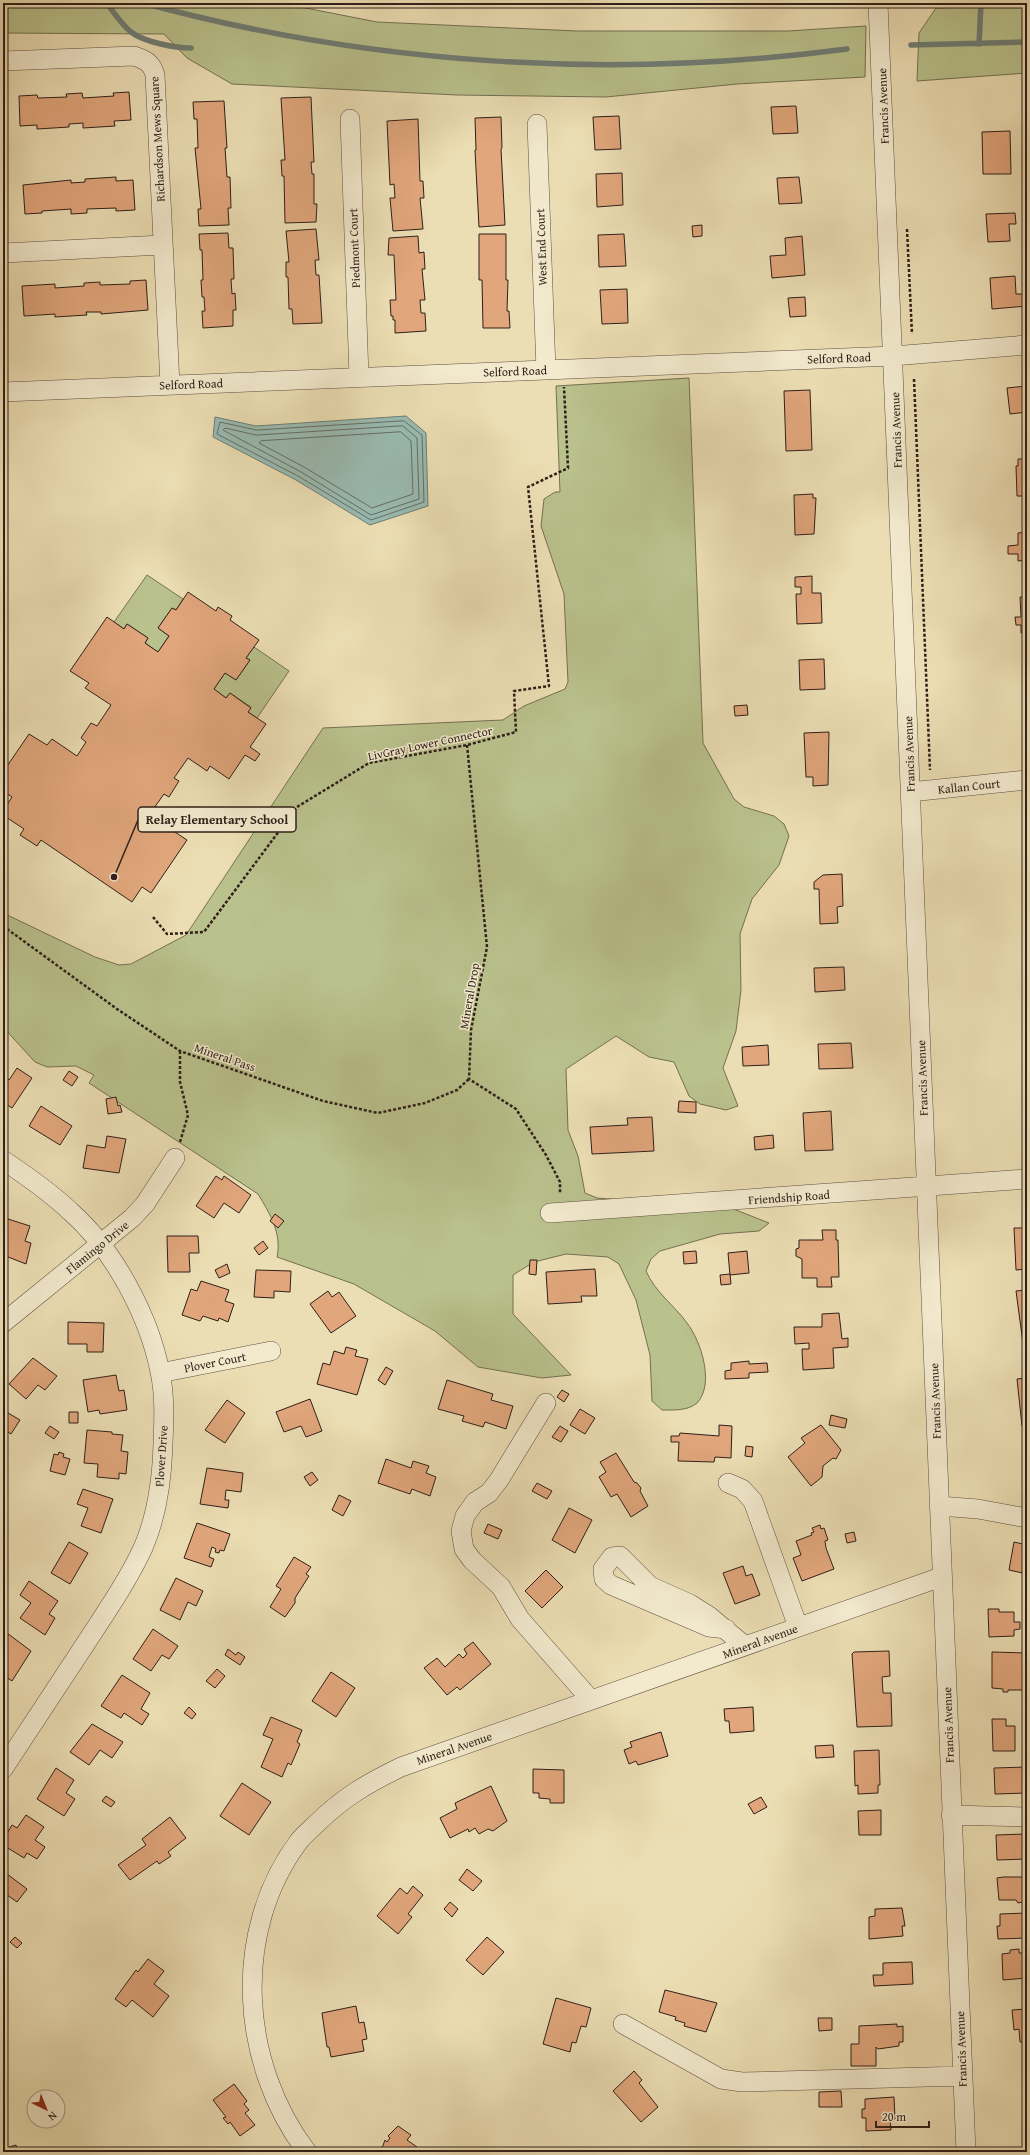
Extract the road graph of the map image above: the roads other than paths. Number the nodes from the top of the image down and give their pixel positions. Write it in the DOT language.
graph roads {
  1 [pos="878,3"];
  2 [pos="3,61"];
  3 [pos="350,119"];
  4 [pos="537,124"];
  5 [pos="162,245"];
  6 [pos="3,253"];
  7 [pos="1027,345"];
  8 [pos="893,356"];
  9 [pos="554,369"];
  10 [pos="359,377"];
  11 [pos="170,385"];
  12 [pos="3,392"];
  13 [pos="1027,780"];
  14 [pos="910,792"];
  15 [pos="176,1158"];
  16 [pos="3,1160"];
  17 [pos="1027,1179"];
  18 [pos="926,1187"];
  19 [pos="555,1213"];
  20 [pos="101,1244"];
  21 [pos="3,1323"];
  22 [pos="271,1351"];
  23 [pos="160,1373"];
  24 [pos="546,1403"];
  25 [pos="728,1483"];
  26 [pos="939,1506"];
  27 [pos="1027,1518"];
  28 [pos="941,1577"];
  29 [pos="798,1627"];
  30 [pos="726,1629"];
  31 [pos="746,1646"];
  32 [pos="591,1700"];
  33 [pos="3,1769"];
  34 [pos="951,1815"];
  35 [pos="1027,1817"];
  36 [pos="623,2024"];
  37 [pos="962,2076"];
  38 [pos="307,2152"];
  39 [pos="966,2152"];
  1 -- 8 [label="street, Francis Avenue"];
  2 -- 5 [label="street, Richardson Mews Square"];
  3 -- 10 [label="street, Piedmont Court"];
  4 -- 9 [label="street, West End Court"];
  5 -- 6 [label="street"];
  5 -- 11 [label="street, Richardson Mews Square"];
  7 -- 8 [label="street, Selford Road"];
  8 -- 9 [label="street, Selford Road"];
  8 -- 14 [label="street, Francis Avenue"];
  9 -- 10 [label="street, Selford Road"];
  10 -- 11 [label="street, Selford Road"];
  11 -- 12 [label="street, Selford Road"];
  13 -- 14 [label="street, Kallan Court"];
  14 -- 18 [label="street, Francis Avenue"];
  15 -- 20 [label="street, Flamingo Drive"];
  16 -- 20 [label="street, Plover Drive"];
  17 -- 18 [label="street, Friendship Road"];
  18 -- 19 [label="street, Friendship Road"];
  18 -- 26 [label="street, Francis Avenue"];
  20 -- 21 [label="street, Flamingo Drive"];
  20 -- 23 [label="street, Plover Drive"];
  22 -- 23 [label="street, Plover Court"];
  23 -- 33 [label="street, Plover Drive"];
  24 -- 32 [label="street"];
  25 -- 29 [label="street"];
  26 -- 27 [label="street"];
  26 -- 28 [label="street, Francis Avenue"];
  28 -- 29 [label="street, Mineral Avenue"];
  28 -- 34 [label="street, Francis Avenue"];
  29 -- 31 [label="street, Mineral Avenue"];
  30 -- 30 [label="street"];
  30 -- 31 [label="street"];
  31 -- 32 [label="street, Mineral Avenue"];
  32 -- 38 [label="street, Mineral Avenue"];
  34 -- 35 [label="street"];
  34 -- 37 [label="street, Francis Avenue"];
  36 -- 37 [label="street"];
  37 -- 39 [label="street, Francis Avenue"];
}
